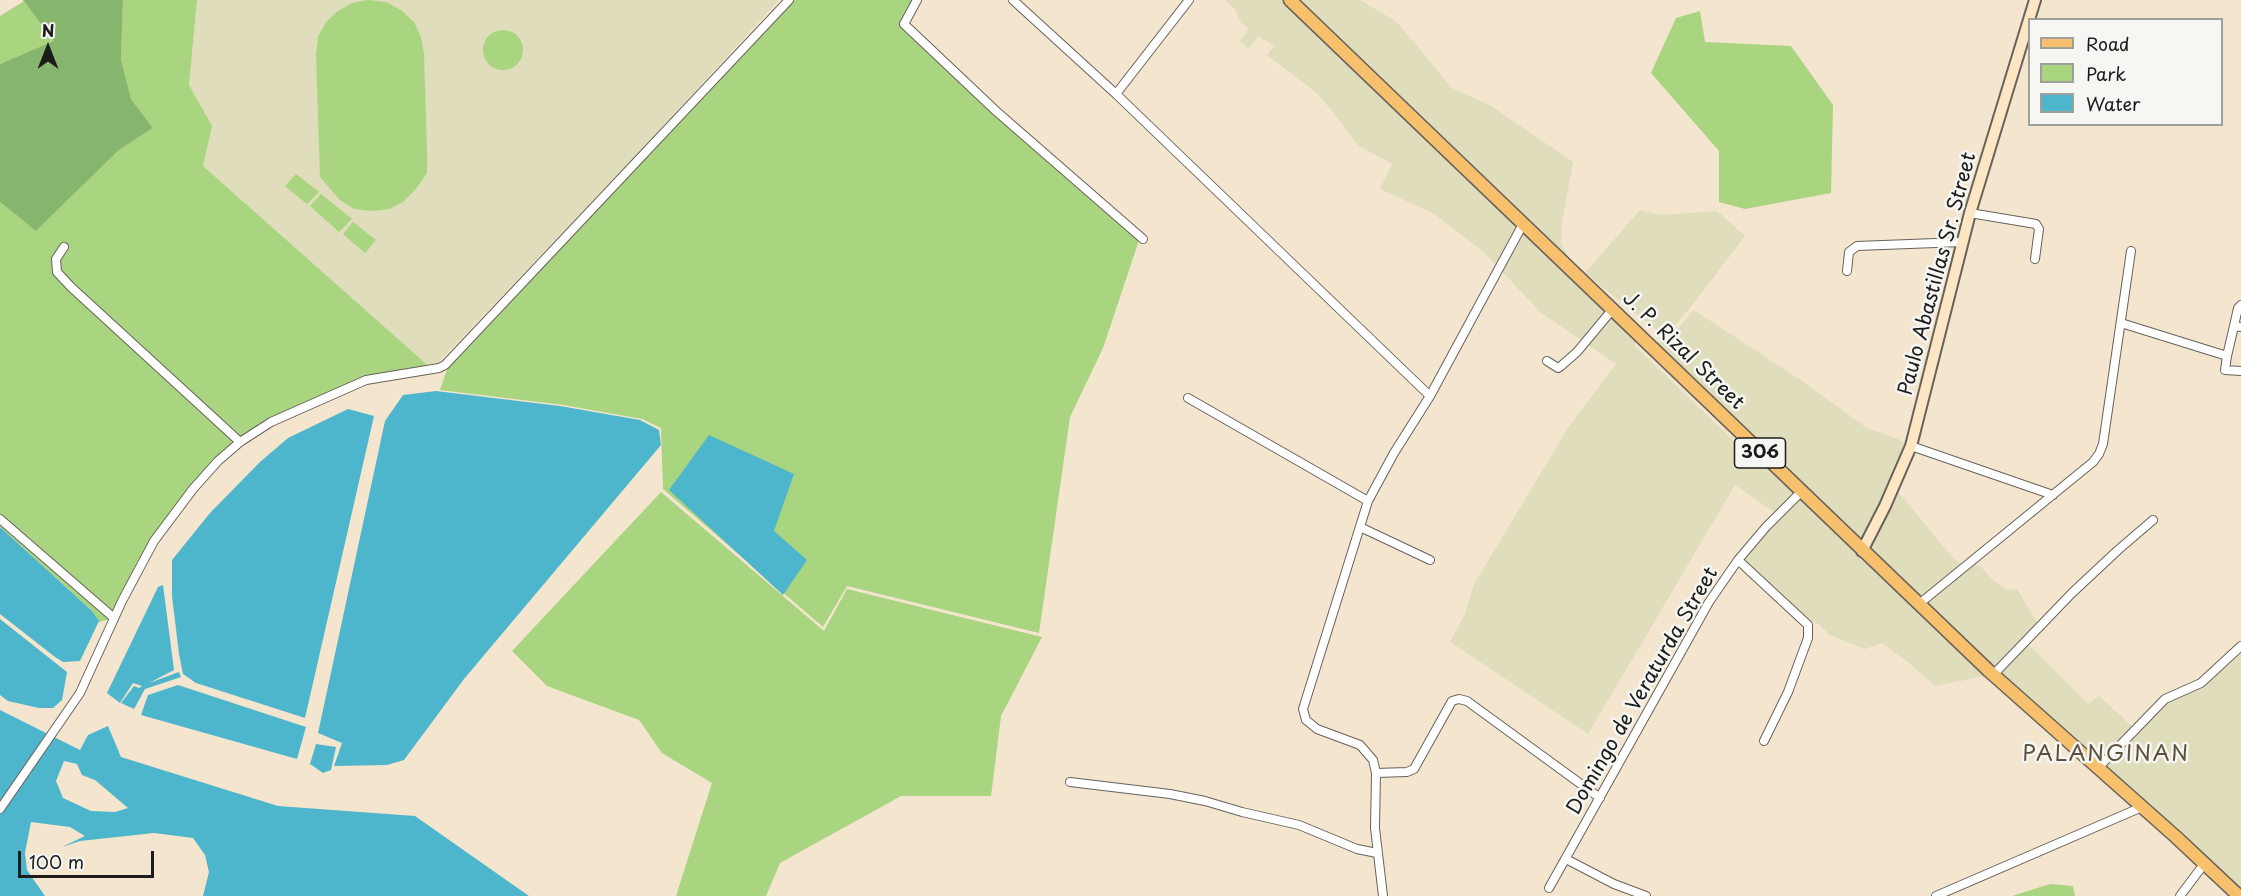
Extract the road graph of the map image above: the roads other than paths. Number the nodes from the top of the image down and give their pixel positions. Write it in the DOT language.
graph roads {
  1 [pos="789,0"];
  2 [pos="917,0"];
  3 [pos="1013,0"];
  4 [pos="1189,0"];
  5 [pos="1290,0"];
  6 [pos="2035,0"];
  7 [pos="2030,18"];
  8 [pos="2027,30"];
  9 [pos="1116,94"];
  10 [pos="1970,213"];
  11 [pos="1523,224"];
  12 [pos="1143,239"];
  13 [pos="1962,242"];
  14 [pos="63,247"];
  15 [pos="2131,251"];
  16 [pos="2035,259"];
  17 [pos="1847,271"];
  18 [pos="2241,305"];
  19 [pos="1612,310"];
  20 [pos="2121,323"];
  21 [pos="2237,327"];
  22 [pos="2227,356"];
  23 [pos="1547,361"];
  24 [pos="2241,371"];
  25 [pos="1430,396"];
  26 [pos="1188,398"];
  27 [pos="240,442"];
  28 [pos="1911,446"];
  29 [pos="1801,492"];
  30 [pos="2053,495"];
  31 [pos="1368,501"];
  32 [pos="0,519"];
  33 [pos="2153,520"];
  34 [pos="1360,527"];
  35 [pos="1862,551"];
  36 [pos="1430,560"];
  37 [pos="1738,560"];
  38 [pos="1919,604"];
  39 [pos="114,618"];
  40 [pos="2241,646"];
  41 [pos="1993,675"];
  42 [pos="1764,741"];
  43 [pos="2097,769"];
  44 [pos="1376,773"];
  45 [pos="1070,782"];
  46 [pos="1600,798"];
  47 [pos="2142,807"];
  48 [pos="0,809"];
  49 [pos="1377,853"];
  50 [pos="1566,859"];
  51 [pos="2204,864"];
  52 [pos="1549,888"];
  53 [pos="1383,896"];
  54 [pos="1646,896"];
  55 [pos="1936,896"];
  56 [pos="2180,896"];
  57 [pos="2239,896"];
  1 -- 27 [label="street"];
  2 -- 12 [label="street"];
  3 -- 9 [label="street"];
  4 -- 9 [label="street"];
  5 -- 11 [label="main road, J. P. Rizal Street / 306"];
  6 -- 7 [label="main road, Paulo Abastillas Sr. Street"];
  8 -- 10 [label="main road, Paulo Abastillas Sr. Street"];
  9 -- 25 [label="street"];
  10 -- 13 [label="main road, Paulo Abastillas Sr. Street"];
  10 -- 16 [label="street"];
  11 -- 19 [label="main road, J. P. Rizal Street / 306"];
  11 -- 25 [label="street"];
  13 -- 17 [label="street"];
  13 -- 28 [label="main road, Paulo Abastillas Sr. Street"];
  14 -- 27 [label="street"];
  15 -- 20 [label="street"];
  18 -- 21 [label="street"];
  19 -- 23 [label="street"];
  19 -- 29 [label="main road, J. P. Rizal Street / 306"];
  20 -- 22 [label="street"];
  20 -- 30 [label="street"];
  21 -- 22 [label="street"];
  22 -- 24 [label="street"];
  25 -- 31 [label="street"];
  26 -- 31 [label="street"];
  27 -- 39 [label="street"];
  28 -- 30 [label="street"];
  28 -- 35 [label="main road, Paulo Abastillas Sr. Street"];
  29 -- 35 [label="main road, J. P. Rizal Street / 306"];
  29 -- 37 [label="street, Domingo de Veraturda Street"];
  30 -- 38 [label="street"];
  31 -- 34 [label="street"];
  32 -- 39 [label="street"];
  33 -- 41 [label="street"];
  34 -- 36 [label="street"];
  34 -- 44 [label="street"];
  35 -- 38 [label="main road, J. P. Rizal Street / 306"];
  37 -- 42 [label="street"];
  37 -- 46 [label="street, Domingo de Veraturda Street"];
  38 -- 41 [label="main road, J. P. Rizal Street / 306"];
  39 -- 48 [label="street"];
  40 -- 43 [label="street"];
  41 -- 43 [label="main road, J. P. Rizal Street / 306"];
  43 -- 47 [label="main road, J. P. Rizal Street / 306"];
  44 -- 46 [label="street"];
  44 -- 49 [label="street"];
  45 -- 49 [label="street"];
  46 -- 50 [label="street, Domingo de Veraturda Street"];
  47 -- 51 [label="main road, J. P. Rizal Street / 306"];
  47 -- 55 [label="street"];
  49 -- 53 [label="street"];
  50 -- 52 [label="street, Domingo de Veraturda Street"];
  50 -- 54 [label="street"];
  51 -- 56 [label="street"];
  51 -- 57 [label="main road, J. P. Rizal Street / 306"];
}
